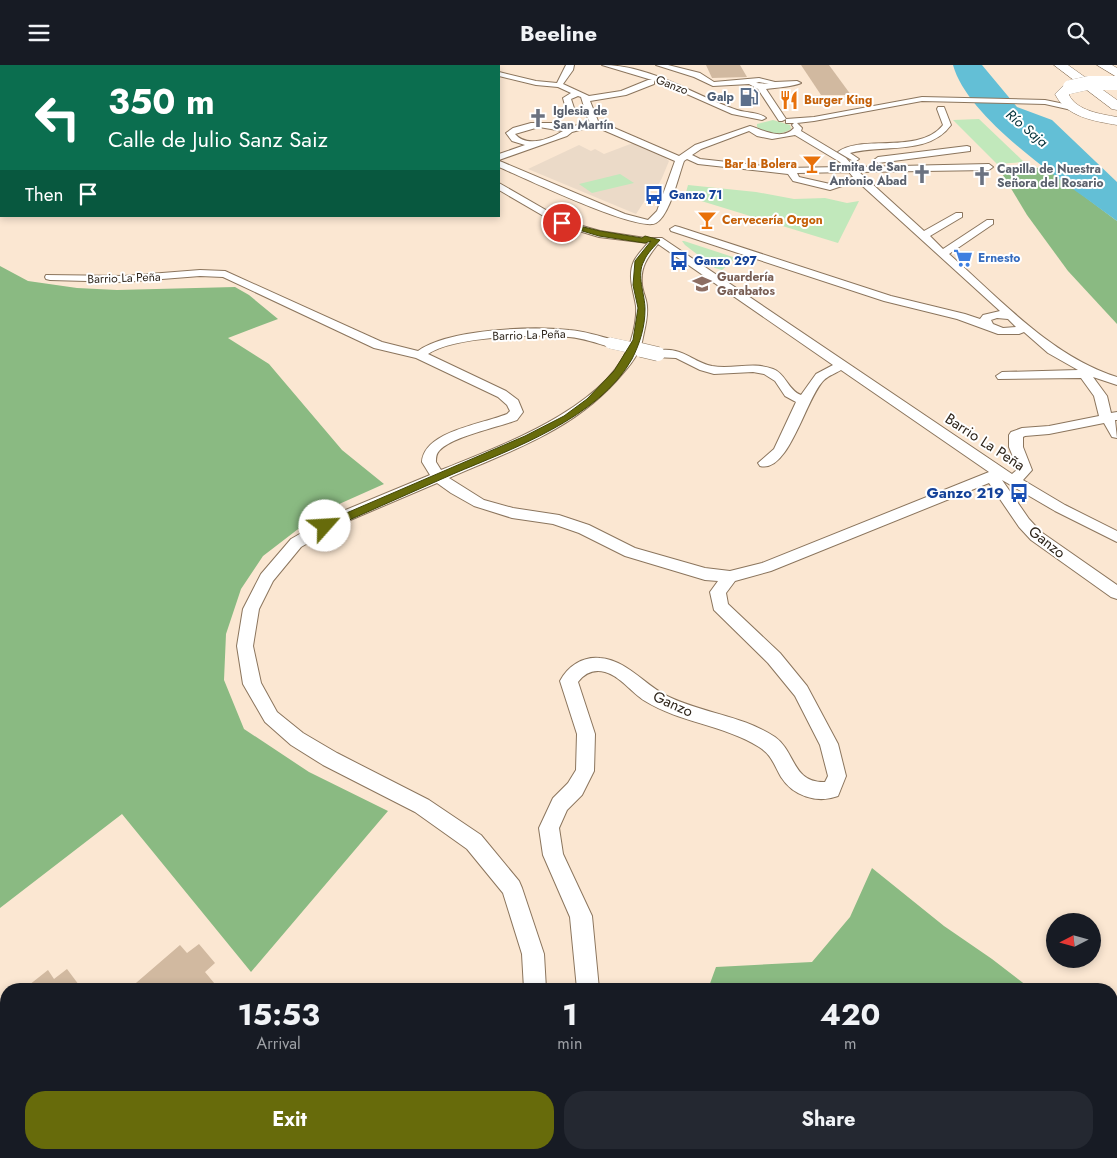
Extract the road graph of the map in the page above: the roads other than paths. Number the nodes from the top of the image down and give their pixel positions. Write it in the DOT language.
graph roads {
  1 [pos="570,65"];
  2 [pos="606,65"];
  3 [pos="660,65"];
  4 [pos="1060,65"];
  5 [pos="1080,65"];
  6 [pos="1104,65"];
  7 [pos="1117,72"];
  8 [pos="500,74"];
  9 [pos="651,82"];
  10 [pos="757,83"];
  11 [pos="795,83"];
  12 [pos="1117,83"];
  13 [pos="772,84"];
  14 [pos="559,85"];
  15 [pos="1064,89"];
  16 [pos="1117,89"];
  17 [pos="577,93"];
  18 [pos="768,96"];
  19 [pos="586,99"];
  20 [pos="1045,102"];
  21 [pos="1117,106"];
  22 [pos="941,109"];
  23 [pos="1076,109"];
  24 [pos="775,110"];
  25 [pos="735,112"];
  26 [pos="590,113"];
  27 [pos="1093,115"];
  28 [pos="764,118"];
  29 [pos="1112,120"];
  30 [pos="595,123"];
  31 [pos="750,125"];
  32 [pos="790,126"];
  33 [pos="569,130"];
  34 [pos="1117,133"];
  35 [pos="760,134"];
  36 [pos="731,135"];
  37 [pos="532,145"];
  38 [pos="875,149"];
  39 [pos="967,149"];
  40 [pos="685,156"];
  41 [pos="500,157"];
  42 [pos="886,159"];
  43 [pos="861,163"];
  44 [pos="500,164"];
  45 [pos="988,167"];
  46 [pos="897,169"];
  47 [pos="791,170"];
  48 [pos="852,173"];
  49 [pos="500,187"];
  50 [pos="959,215"];
  51 [pos="662,218"];
  52 [pos="990,222"];
  53 [pos="645,223"];
  54 [pos="923,235"];
  55 [pos="657,240"];
  56 [pos="941,252"];
  57 [pos="686,257"];
  58 [pos="50,277"];
  59 [pos="998,303"];
  60 [pos="988,319"];
  61 [pos="1017,321"];
  62 [pos="1012,333"];
  63 [pos="1042,343"];
  64 [pos="420,355"];
  65 [pos="842,365"];
  66 [pos="1085,372"];
  67 [pos="1002,377"];
  68 [pos="1117,381"];
  69 [pos="804,399"];
  70 [pos="1112,417"];
  71 [pos="1117,434"];
  72 [pos="765,463"];
  73 [pos="438,475"];
  74 [pos="1001,477"];
  75 [pos="1117,537"];
  76 [pos="730,577"];
  77 [pos="1117,593"];
  78 [pos="535,983"];
  79 [pos="587,983"];
  1 -- 14 [label="street"];
  2 -- 25 [label="street, Ganzo"];
  3 -- 10 [label="street"];
  4 -- 21 [label="highway"];
  5 -- 16 [label="highway"];
  6 -- 7 [label="highway"];
  8 -- 14 [label="street"];
  9 -- 19 [label="street, Ganzo"];
  10 -- 13 [label="street"];
  10 -- 18 [label="street"];
  11 -- 13 [label="street"];
  12 -- 15 [label="highway, bridge"];
  13 -- 18 [label="street"];
  14 -- 17 [label="street"];
  15 -- 20 [label="street"];
  15 -- 23 [label="highway"];
  17 -- 19 [label="street"];
  17 -- 26 [label="street"];
  18 -- 24 [label="street"];
  19 -- 26 [label="street"];
  20 -- 23 [label="street"];
  20 -- 32 [label="street"];
  22 -- 38 [label="street"];
  23 -- 27 [label="highway"];
  24 -- 28 [label="street"];
  24 -- 32 [label="street"];
  25 -- 28 [label="street, Ganzo"];
  25 -- 31 [label="street, Ganzo"];
  26 -- 30 [label="street"];
  27 -- 29 [label="highway"];
  27 -- 34 [label="highway"];
  28 -- 31 [label="street"];
  28 -- 32 [label="street"];
  30 -- 33 [label="street"];
  30 -- 40 [label="street"];
  31 -- 35 [label="street, Ganzo"];
  31 -- 36 [label="street"];
  32 -- 35 [label="street"];
  32 -- 48 [label="street"];
  33 -- 37 [label="street"];
  33 -- 37 [label="street"];
  35 -- 36 [label="street"];
  36 -- 40 [label="street"];
  37 -- 41 [label="street"];
  38 -- 42 [label="street"];
  38 -- 43 [label="street"];
  39 -- 42 [label="street"];
  40 -- 47 [label="street"];
  40 -- 51 [label="street"];
  42 -- 43 [label="street"];
  42 -- 46 [label="street"];
  43 -- 48 [label="street"];
  44 -- 53 [label="street"];
  45 -- 46 [label="street"];
  46 -- 48 [label="street"];
  47 -- 48 [label="street"];
  47 -- 48 [label="street"];
  48 -- 54 [label="street"];
  49 -- 55 [label="street"];
  50 -- 54 [label="street"];
  51 -- 53 [label="street"];
  51 -- 55 [label="street"];
  52 -- 56 [label="street"];
  53 -- 55 [label="street"];
  54 -- 56 [label="street"];
  55 -- 57 [label="street, Barrio La Peña"];
  55 -- 57 [label="street, Barrio La Peña"];
  55 -- 60 [label="street"];
  55 -- 73 [label="street"];
  56 -- 59 [label="street"];
  57 -- 65 [label="street, Barrio La Peña"];
  58 -- 64 [label="street, Barrio La Peña"];
  59 -- 60 [label="street"];
  59 -- 61 [label="street"];
  60 -- 61 [label="street"];
  60 -- 62 [label="street"];
  61 -- 62 [label="street"];
  61 -- 63 [label="street"];
  62 -- 63 [label="street"];
  63 -- 66 [label="street"];
  64 -- 69 [label="street, Barrio La Peña, bridge"];
  64 -- 73 [label="street, Barrio La Peña"];
  65 -- 69 [label="street"];
  65 -- 74 [label="street, Barrio La Peña"];
  66 -- 67 [label="street"];
  66 -- 68 [label="street"];
  66 -- 70 [label="street"];
  69 -- 72 [label="street"];
  70 -- 71 [label="street"];
  70 -- 74 [label="street"];
  73 -- 76 [label="street"];
  73 -- 78 [label="street"];
  74 -- 75 [label="street, Barrio La Peña"];
  74 -- 76 [label="street"];
  74 -- 77 [label="street, Ganzo"];
  76 -- 79 [label="street, Ganzo"];
}
